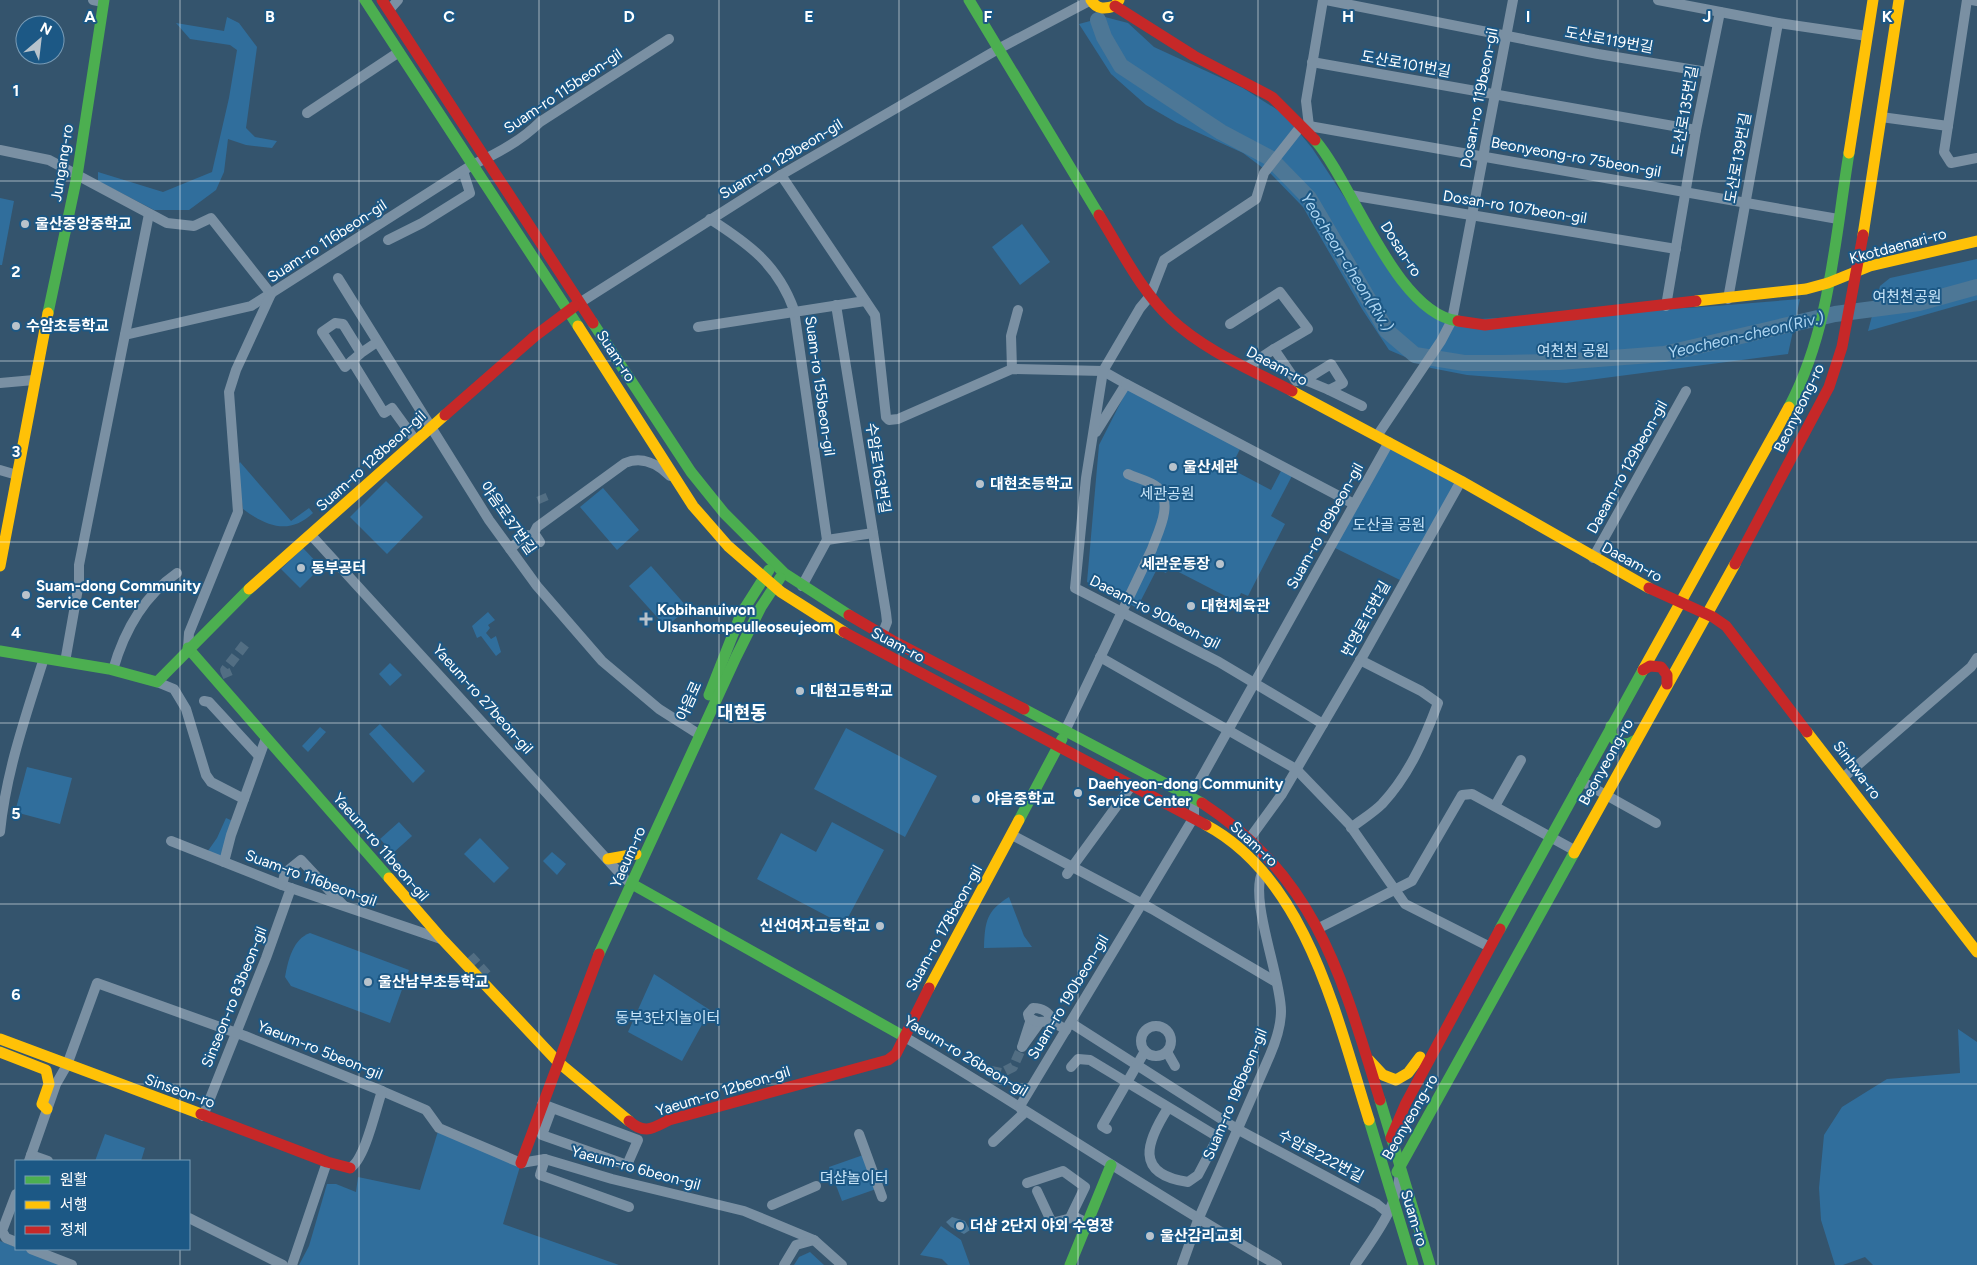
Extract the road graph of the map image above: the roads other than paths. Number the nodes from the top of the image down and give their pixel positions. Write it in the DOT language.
graph roads {
  1 [pos="365,0"];
  2 [pos="382,0"];
  3 [pos="398,0"];
  4 [pos="969,0"];
  5 [pos="1091,0"];
  6 [pos="1325,0"];
  7 [pos="1513,0"];
  8 [pos="1658,0"];
  9 [pos="1873,0"];
  10 [pos="1899,0"];
  11 [pos="1967,0"];
  12 [pos="1972,0"];
  13 [pos="100,1"];
  14 [pos="1977,1"];
  15 [pos="1117,3"];
  16 [pos="389,10"];
  17 [pos="1720,12"];
  18 [pos="1778,23"];
  19 [pos="1506,35"];
  20 [pos="1867,36"];
  21 [pos="669,39"];
  22 [pos="1000,48"];
  23 [pos="399,52"];
  24 [pos="1312,62"];
  25 [pos="1707,72"];
  26 [pos="1495,95"];
  27 [pos="307,113"];
  28 [pos="1881,117"];
  29 [pos="1305,126"];
  30 [pos="1948,126"];
  31 [pos="1696,130"];
  32 [pos="0,150"];
  33 [pos="1483,156"];
  34 [pos="1977,158"];
  35 [pos="486,159"];
  36 [pos="468,168"];
  37 [pos="780,175"];
  38 [pos="77,176"];
  39 [pos="1686,191"];
  40 [pos="1350,195"];
  41 [pos="1745,202"];
  42 [pos="149,214"];
  43 [pos="1472,215"];
  44 [pos="710,220"];
  45 [pos="1852,221"];
  46 [pos="388,240"];
  47 [pos="1977,241"];
  48 [pos="1676,249"];
  49 [pos="1857,271"];
  50 [pos="338,278"];
  51 [pos="1827,288"];
  52 [pos="271,294"];
  53 [pos="1150,296"];
  54 [pos="1728,299"];
  55 [pos="865,301"];
  56 [pos="581,302"];
  57 [pos="836,305"];
  58 [pos="1666,306"];
  59 [pos="794,310"];
  60 [pos="1018,310"];
  61 [pos="568,311"];
  62 [pos="1452,320"];
  63 [pos="1230,324"];
  64 [pos="698,327"];
  65 [pos="125,335"];
  66 [pos="377,342"];
  67 [pos="1274,349"];
  68 [pos="361,354"];
  69 [pos="352,361"];
  70 [pos="1247,367"];
  71 [pos="1012,369"];
  72 [pos="1103,371"];
  73 [pos="34,380"];
  74 [pos="1305,380"];
  75 [pos="0,383"];
  76 [pos="1126,384"];
  77 [pos="1329,390"];
  78 [pos="1686,391"];
  79 [pos="1362,406"];
  80 [pos="430,428"];
  81 [pos="1377,436"];
  82 [pos="1093,437"];
  83 [pos="416,441"];
  84 [pos="1389,442"];
  85 [pos="0,470"];
  86 [pos="1128,474"];
  87 [pos="16,475"];
  88 [pos="1461,481"];
  89 [pos="681,488"];
  90 [pos="1354,504"];
  91 [pos="873,533"];
  92 [pos="311,534"];
  93 [pos="827,540"];
  94 [pos="510,549"];
  95 [pos="1593,558"];
  96 [pos="774,564"];
  97 [pos="0,566"];
  98 [pos="177,573"];
  99 [pos="784,573"];
  100 [pos="763,578"];
  101 [pos="774,586"];
  102 [pos="802,586"];
  103 [pos="1680,604"];
  104 [pos="1121,611"];
  105 [pos="1705,614"];
  106 [pos="882,634"];
  107 [pos="188,648"];
  108 [pos="0,651"];
  109 [pos="1100,657"];
  110 [pos="44,658"];
  111 [pos="1977,658"];
  112 [pos="1360,660"];
  113 [pos="65,662"];
  114 [pos="113,670"];
  115 [pos="1643,670"];
  116 [pos="157,682"];
  117 [pos="1254,683"];
  118 [pos="1667,684"];
  119 [pos="204,701"];
  120 [pos="1323,724"];
  121 [pos="1611,726"];
  122 [pos="1228,729"];
  123 [pos="1065,731"];
  124 [pos="696,733"];
  125 [pos="266,738"];
  126 [pos="1636,740"];
  127 [pos="1060,747"];
  128 [pos="259,756"];
  129 [pos="1521,760"];
  130 [pos="1296,769"];
  131 [pos="1844,777"];
  132 [pos="1581,781"];
  133 [pos="1132,784"];
  134 [pos="1198,784"];
  135 [pos="1187,795"];
  136 [pos="1605,795"];
  137 [pos="244,799"];
  138 [pos="1496,806"];
  139 [pos="1194,817"];
  140 [pos="1656,824"];
  141 [pos="1351,828"];
  142 [pos="0,832"];
  143 [pos="1012,835"];
  144 [pos="1549,836"];
  145 [pos="1250,838"];
  146 [pos="172,841"];
  147 [pos="1574,850"];
  148 [pos="636,854"];
  149 [pos="608,858"];
  150 [pos="224,862"];
  151 [pos="1070,870"];
  152 [pos="1263,871"];
  153 [pos="629,882"];
  154 [pos="287,886"];
  155 [pos="1396,889"];
  156 [pos="328,896"];
  157 [pos="1141,903"];
  158 [pos="1319,928"];
  159 [pos="442,939"];
  160 [pos="1490,947"];
  161 [pos="1977,952"];
  162 [pos="1276,982"];
  163 [pos="1459,1004"];
  164 [pos="1052,1021"];
  165 [pos="1068,1027"];
  166 [pos="236,1032"];
  167 [pos="903,1036"];
  168 [pos="0,1039"];
  169 [pos="1145,1051"];
  170 [pos="0,1052"];
  171 [pos="1167,1052"];
  172 [pos="1365,1054"];
  173 [pos="555,1059"];
  174 [pos="38,1065"];
  175 [pos="67,1065"];
  176 [pos="1137,1066"];
  177 [pos="1175,1066"];
  178 [pos="1425,1067"];
  179 [pos="1071,1068"];
  180 [pos="1448,1080"];
  181 [pos="1127,1083"];
  182 [pos="382,1091"];
  183 [pos="547,1106"];
  184 [pos="1020,1106"];
  185 [pos="1168,1108"];
  186 [pos="47,1109"];
  187 [pos="203,1116"];
  188 [pos="1107,1129"];
  189 [pos="1237,1129"];
  190 [pos="859,1134"];
  191 [pos="1391,1136"];
  192 [pos="992,1142"];
  193 [pos="30,1158"];
  194 [pos="545,1159"];
  195 [pos="327,1162"];
  196 [pos="521,1163"];
  197 [pos="1114,1167"];
  198 [pos="1400,1167"];
  199 [pos="350,1168"];
  200 [pos="1386,1177"];
  201 [pos="1027,1183"];
  202 [pos="816,1186"];
  203 [pos="1037,1191"];
  204 [pos="882,1196"];
  205 [pos="15,1197"];
  206 [pos="1394,1201"];
  207 [pos="772,1205"];
  208 [pos="630,1208"];
  209 [pos="1388,1213"];
  210 [pos="190,1218"];
  211 [pos="1070,1218"];
  212 [pos="1198,1220"];
  213 [pos="1087,1223"];
  214 [pos="814,1240"];
  215 [pos="15,1242"];
  216 [pos="34,1250"];
  217 [pos="72,1265"];
  218 [pos="284,1265"];
  219 [pos="292,1265"];
  220 [pos="784,1265"];
  221 [pos="842,1265"];
  222 [pos="1070,1265"];
  223 [pos="1077,1265"];
  224 [pos="1182,1265"];
  225 [pos="1276,1265"];
  226 [pos="1355,1265"];
  227 [pos="1413,1265"];
  228 [pos="1430,1265"];
  1 -- 23 [label="main road, Suam-ro"];
  2 -- 16 [label="main road, Suam-ro"];
  3 -- 16 [label="street"];
  4 -- 22 [label="main road, Daeam-ro"];
  5 -- 15 [label="main road"];
  5 -- 22 [label="street, Suam-ro 129beon-gil"];
  6 -- 19 [label="street"];
  6 -- 24 [label="street"];
  7 -- 19 [label="street, Dosan-ro 119beon-gil"];
  8 -- 17 [label="street"];
  9 -- 20 [label="main road, Beonyeong-ro"];
  10 -- 28 [label="main road, Beonyeong-ro"];
  11 -- 30 [label="street"];
  12 -- 14 [label="street"];
  13 -- 38 [label="main road, Jungang-ro"];
  15 -- 29 [label="main road, Dosan-ro"];
  16 -- 35 [label="main road, Suam-ro"];
  17 -- 18 [label="street"];
  17 -- 25 [label="street, 도산로135번길"];
  18 -- 20 [label="street"];
  18 -- 41 [label="street, 도산로139번길"];
  19 -- 25 [label="street, 도산로119번길"];
  19 -- 26 [label="street, Dosan-ro 119beon-gil"];
  20 -- 45 [label="main road, Beonyeong-ro"];
  21 -- 35 [label="street, Suam-ro 115beon-gil"];
  22 -- 37 [label="street, Suam-ro 129beon-gil"];
  22 -- 53 [label="main road, Daeam-ro"];
  23 -- 27 [label="street"];
  23 -- 36 [label="main road, Suam-ro"];
  24 -- 26 [label="street, 도산로101번길"];
  24 -- 29 [label="street"];
  25 -- 31 [label="street, 도산로135번길"];
  26 -- 31 [label="street"];
  26 -- 33 [label="street, Dosan-ro 119beon-gil"];
  28 -- 30 [label="street"];
  28 -- 45 [label="main road, Beonyeong-ro"];
  29 -- 33 [label="street, Beonyeong-ro 75beon-gil"];
  29 -- 40 [label="main road, Dosan-ro"];
  29 -- 53 [label="street, Daeam-ro 90beon-gil"];
  30 -- 34 [label="street"];
  31 -- 39 [label="street, 도산로135번길"];
  32 -- 38 [label="street"];
  33 -- 39 [label="street, Beonyeong-ro 75beon-gil"];
  33 -- 43 [label="street, Dosan-ro 119beon-gil"];
  35 -- 36 [label="street, Suam-ro 115beon-gil"];
  35 -- 56 [label="main road, Suam-ro"];
  36 -- 46 [label="street"];
  36 -- 52 [label="street, Suam-ro 116beon-gil"];
  36 -- 61 [label="main road, Suam-ro"];
  37 -- 44 [label="street, Suam-ro 129beon-gil"];
  37 -- 55 [label="street"];
  38 -- 42 [label="street"];
  38 -- 73 [label="main road, Jungang-ro"];
  39 -- 41 [label="street, Beonyeong-ro 75beon-gil"];
  39 -- 48 [label="street, 도산로135번길"];
  40 -- 43 [label="street, Dosan-ro 107beon-gil"];
  40 -- 62 [label="main road, Dosan-ro"];
  41 -- 45 [label="street, Beonyeong-ro 75beon-gil"];
  41 -- 54 [label="street, 도산로139번길"];
  42 -- 52 [label="street"];
  42 -- 65 [label="street"];
  43 -- 48 [label="street, Dosan-ro 107beon-gil"];
  43 -- 62 [label="street, Dosan-ro 119beon-gil"];
  44 -- 56 [label="street, Suam-ro 129beon-gil"];
  44 -- 59 [label="street, Suam-ro 155beon-gil"];
  45 -- 49 [label="main road, Beonyeong-ro"];
  45 -- 51 [label="main road, Beonyeong-ro"];
  47 -- 49 [label="main road, Kkotdaenari-ro"];
  48 -- 58 [label="street, 도산로135번길"];
  49 -- 51 [label="main road, Kkotdaenari-ro"];
  49 -- 105 [label="main road, Beonyeong-ro"];
  50 -- 66 [label="street, 야음로37번길"];
  51 -- 54 [label="main road, Dosan-ro"];
  51 -- 103 [label="main road, Beonyeong-ro"];
  52 -- 65 [label="street"];
  52 -- 107 [label="street, Suam-ro 116beon-gil"];
  53 -- 70 [label="main road, Daeam-ro"];
  53 -- 72 [label="street, Daeam-ro 90beon-gil"];
  54 -- 58 [label="main road, Dosan-ro"];
  55 -- 57 [label="street"];
  55 -- 71 [label="street"];
  56 -- 61 [label="main road, Suam-ro 128beon-gil"];
  56 -- 96 [label="main road, Suam-ro"];
  57 -- 59 [label="street"];
  57 -- 91 [label="street, 수암로163번길"];
  58 -- 62 [label="main road, Dosan-ro"];
  59 -- 64 [label="street"];
  59 -- 93 [label="street, Suam-ro 155beon-gil"];
  60 -- 71 [label="street"];
  61 -- 80 [label="main road, Suam-ro 128beon-gil"];
  61 -- 89 [label="main road, Suam-ro"];
  62 -- 81 [label="street, Dosan-ro 119beon-gil"];
  63 -- 67 [label="street"];
  65 -- 113 [label="street"];
  66 -- 68 [label="street"];
  66 -- 80 [label="street, 야음로37번길"];
  67 -- 70 [label="street"];
  67 -- 74 [label="street"];
  68 -- 69 [label="street"];
  68 -- 69 [label="street"];
  69 -- 83 [label="street"];
  70 -- 81 [label="main road, Daeam-ro"];
  71 -- 72 [label="street"];
  72 -- 76 [label="street"];
  72 -- 82 [label="street, Daeam-ro 90beon-gil"];
  73 -- 75 [label="street"];
  73 -- 87 [label="main road, Jungang-ro"];
  74 -- 77 [label="street"];
  74 -- 77 [label="street"];
  76 -- 82 [label="street"];
  76 -- 90 [label="street"];
  77 -- 79 [label="street"];
  78 -- 95 [label="street, Daeam-ro 129beon-gil"];
  80 -- 83 [label="main road, Suam-ro 128beon-gil"];
  80 -- 94 [label="street, 야음로37번길"];
  81 -- 84 [label="main road, Daeam-ro"];
  82 -- 104 [label="street, Daeam-ro 90beon-gil"];
  83 -- 92 [label="main road, Suam-ro 128beon-gil"];
  84 -- 88 [label="main road, Daeam-ro"];
  84 -- 90 [label="street, Suam-ro 189beon-gil"];
  85 -- 87 [label="street"];
  86 -- 104 [label="street"];
  87 -- 97 [label="main road, Jungang-ro"];
  88 -- 95 [label="main road, Daeam-ro"];
  88 -- 112 [label="street, 번영로15번길"];
  89 -- 94 [label="street"];
  89 -- 100 [label="main road, Suam-ro"];
  90 -- 117 [label="street, Suam-ro 189beon-gil"];
  91 -- 93 [label="street"];
  91 -- 106 [label="street, 수암로163번길"];
  92 -- 107 [label="main road, Suam-ro 128beon-gil"];
  92 -- 149 [label="street, Yaeum-ro 27beon-gil"];
  93 -- 102 [label="street"];
  94 -- 124 [label="street, 야음로37번길"];
  95 -- 103 [label="main road, Daeam-ro"];
  96 -- 99 [label="main road, Suam-ro"];
  96 -- 100 [label="main road, 야음로"];
  98 -- 114 [label="street"];
  99 -- 101 [label="main road, Yaeum-ro"];
  99 -- 102 [label="main road, Suam-ro"];
  100 -- 101 [label="main road, Suam-ro"];
  100 -- 124 [label="main road, 야음로"];
  101 -- 124 [label="main road, Yaeum-ro"];
  101 -- 127 [label="main road, Suam-ro"];
  102 -- 106 [label="main road, Suam-ro"];
  103 -- 105 [label="main road, Daeam-ro"];
  103 -- 115 [label="main road, Beonyeong-ro"];
  104 -- 109 [label="street"];
  104 -- 117 [label="street, Daeam-ro 90beon-gil"];
  105 -- 118 [label="main road, Beonyeong-ro"];
  105 -- 131 [label="main road, Sinhwa-ro"];
  106 -- 123 [label="main road, Suam-ro"];
  107 -- 116 [label="main road"];
  107 -- 125 [label="main road, Yaeum-ro 11beon-gil"];
  108 -- 110 [label="main road"];
  109 -- 122 [label="street"];
  109 -- 123 [label="street"];
  110 -- 113 [label="main road"];
  110 -- 142 [label="street"];
  111 -- 131 [label="street"];
  112 -- 120 [label="street, 번영로15번길"];
  112 -- 141 [label="street"];
  113 -- 114 [label="main road"];
  114 -- 116 [label="main road"];
  115 -- 118 [label="main road"];
  115 -- 121 [label="main road, Beonyeong-ro"];
  116 -- 137 [label="street"];
  117 -- 120 [label="street, Daeam-ro 90beon-gil"];
  117 -- 122 [label="street, Suam-ro 189beon-gil"];
  118 -- 126 [label="main road, Beonyeong-ro"];
  119 -- 128 [label="street"];
  120 -- 130 [label="street, 번영로15번길"];
  121 -- 126 [label="main road"];
  121 -- 132 [label="main road, Beonyeong-ro"];
  122 -- 130 [label="street"];
  122 -- 134 [label="street, Suam-ro 189beon-gil"];
  123 -- 127 [label="main road, Suam-ro 178beon-gil"];
  123 -- 135 [label="main road, Suam-ro"];
  124 -- 148 [label="main road, 야음로"];
  124 -- 153 [label="main road, Yaeum-ro"];
  125 -- 128 [label="street"];
  125 -- 159 [label="main road, Yaeum-ro 11beon-gil"];
  126 -- 136 [label="main road, Beonyeong-ro"];
  127 -- 133 [label="main road, Suam-ro"];
  127 -- 143 [label="main road, Suam-ro 178beon-gil"];
  128 -- 137 [label="street"];
  129 -- 138 [label="street"];
  130 -- 141 [label="street"];
  130 -- 145 [label="street, 번영로15번길"];
  131 -- 161 [label="main road, Sinhwa-ro"];
  132 -- 136 [label="street"];
  132 -- 144 [label="main road, Beonyeong-ro"];
  133 -- 139 [label="main road, Suam-ro"];
  133 -- 151 [label="street"];
  135 -- 139 [label="street"];
  135 -- 145 [label="main road, Suam-ro"];
  136 -- 140 [label="street"];
  136 -- 147 [label="main road, Beonyeong-ro"];
  137 -- 150 [label="street"];
  138 -- 144 [label="street"];
  138 -- 155 [label="street"];
  139 -- 152 [label="main road, Suam-ro"];
  139 -- 157 [label="street, Suam-ro 190beon-gil"];
  141 -- 155 [label="street"];
  143 -- 151 [label="street"];
  143 -- 167 [label="main road, Suam-ro 178beon-gil"];
  144 -- 147 [label="street"];
  144 -- 160 [label="main road, Beonyeong-ro"];
  145 -- 158 [label="main road, Suam-ro"];
  146 -- 150 [label="street, Suam-ro 116beon-gil"];
  147 -- 180 [label="main road, Beonyeong-ro"];
  148 -- 149 [label="main road"];
  148 -- 153 [label="main road, 야음로"];
  149 -- 153 [label="street, Yaeum-ro 27beon-gil"];
  150 -- 154 [label="street, Suam-ro 116beon-gil"];
  151 -- 157 [label="street"];
  152 -- 162 [label="street, Suam-ro 196beon-gil"];
  152 -- 200 [label="main road, Suam-ro"];
  153 -- 167 [label="main road, Yaeum-ro 26beon-gil"];
  153 -- 173 [label="main road, Yaeum-ro"];
  153 -- 173 [label="main road"];
  154 -- 156 [label="street, Suam-ro 116beon-gil"];
  154 -- 156 [label="street, Sinseon-ro 83beon-gil"];
  154 -- 166 [label="street, Sinseon-ro 83beon-gil"];
  155 -- 158 [label="street"];
  155 -- 160 [label="street"];
  156 -- 159 [label="street, Suam-ro 116beon-gil"];
  157 -- 162 [label="street"];
  157 -- 165 [label="street, Suam-ro 190beon-gil"];
  158 -- 172 [label="main road, Suam-ro"];
  159 -- 173 [label="main road, Yaeum-ro 11beon-gil"];
  160 -- 163 [label="main road, Beonyeong-ro"];
  162 -- 189 [label="street, Suam-ro 196beon-gil"];
  163 -- 172 [label="main road"];
  163 -- 178 [label="main road, Beonyeong-ro"];
  164 -- 164 [label="street, 수암로222번길"];
  164 -- 165 [label="street, 수암로222번길"];
  165 -- 176 [label="street, 수암로222번길"];
  165 -- 184 [label="street, Suam-ro 190beon-gil"];
  166 -- 175 [label="street, Yaeum-ro 5beon-gil"];
  166 -- 182 [label="street, Yaeum-ro 5beon-gil"];
  166 -- 187 [label="street, Sinseon-ro 83beon-gil"];
  167 -- 173 [label="main road, Yaeum-ro 12beon-gil"];
  167 -- 184 [label="street, Yaeum-ro 26beon-gil"];
  168 -- 175 [label="main road, Sinseon-ro"];
  169 -- 171 [label="street"];
  169 -- 171 [label="street"];
  169 -- 176 [label="street"];
  170 -- 174 [label="main road"];
  171 -- 177 [label="street"];
  172 -- 191 [label="main road, Suam-ro"];
  173 -- 183 [label="main road, Yaeum-ro"];
  174 -- 175 [label="main road"];
  174 -- 186 [label="main road"];
  175 -- 186 [label="street"];
  175 -- 187 [label="main road, Sinseon-ro"];
  176 -- 181 [label="street"];
  176 -- 189 [label="street, 수암로222번길"];
  178 -- 180 [label="main road"];
  178 -- 191 [label="main road, Beonyeong-ro"];
  179 -- 181 [label="street"];
  180 -- 198 [label="main road, Beonyeong-ro"];
  181 -- 185 [label="street"];
  181 -- 188 [label="street"];
  182 -- 196 [label="street, Yaeum-ro 5beon-gil"];
  182 -- 199 [label="street"];
  183 -- 183 [label="street"];
  183 -- 196 [label="main road, Yaeum-ro"];
  184 -- 192 [label="street, Suam-ro 190beon-gil"];
  184 -- 197 [label="street, Yaeum-ro 26beon-gil"];
  185 -- 185 [label="street"];
  186 -- 193 [label="street"];
  187 -- 195 [label="main road, Sinseon-ro"];
  189 -- 209 [label="street, 수암로222번길"];
  189 -- 212 [label="street, Suam-ro 196beon-gil"];
  190 -- 204 [label="street"];
  191 -- 198 [label="main road, Suam-ro"];
  191 -- 200 [label="main road, Beonyeong-ro"];
  194 -- 196 [label="street, Yaeum-ro 6beon-gil"];
  194 -- 208 [label="street"];
  194 -- 214 [label="street, Yaeum-ro 6beon-gil"];
  195 -- 199 [label="main road, Sinseon-ro"];
  195 -- 219 [label="street"];
  197 -- 212 [label="street, Yaeum-ro 26beon-gil"];
  197 -- 213 [label="main road"];
  197 -- 223 [label="main road"];
  198 -- 200 [label="main road, Beonyeong-ro"];
  198 -- 206 [label="street"];
  198 -- 228 [label="main road, Suam-ro"];
  200 -- 206 [label="main road, Suam-ro"];
  201 -- 211 [label="street"];
  202 -- 207 [label="street"];
  203 -- 211 [label="street"];
  205 -- 215 [label="street"];
  206 -- 209 [label="street"];
  206 -- 227 [label="main road, Suam-ro"];
  209 -- 226 [label="street"];
  210 -- 218 [label="street"];
  211 -- 213 [label="street"];
  212 -- 224 [label="street, Suam-ro 196beon-gil"];
  212 -- 225 [label="street, Yaeum-ro 26beon-gil"];
  213 -- 222 [label="main road"];
  214 -- 220 [label="street"];
  214 -- 221 [label="street, Yaeum-ro 6beon-gil"];
  216 -- 217 [label="street"];
}
